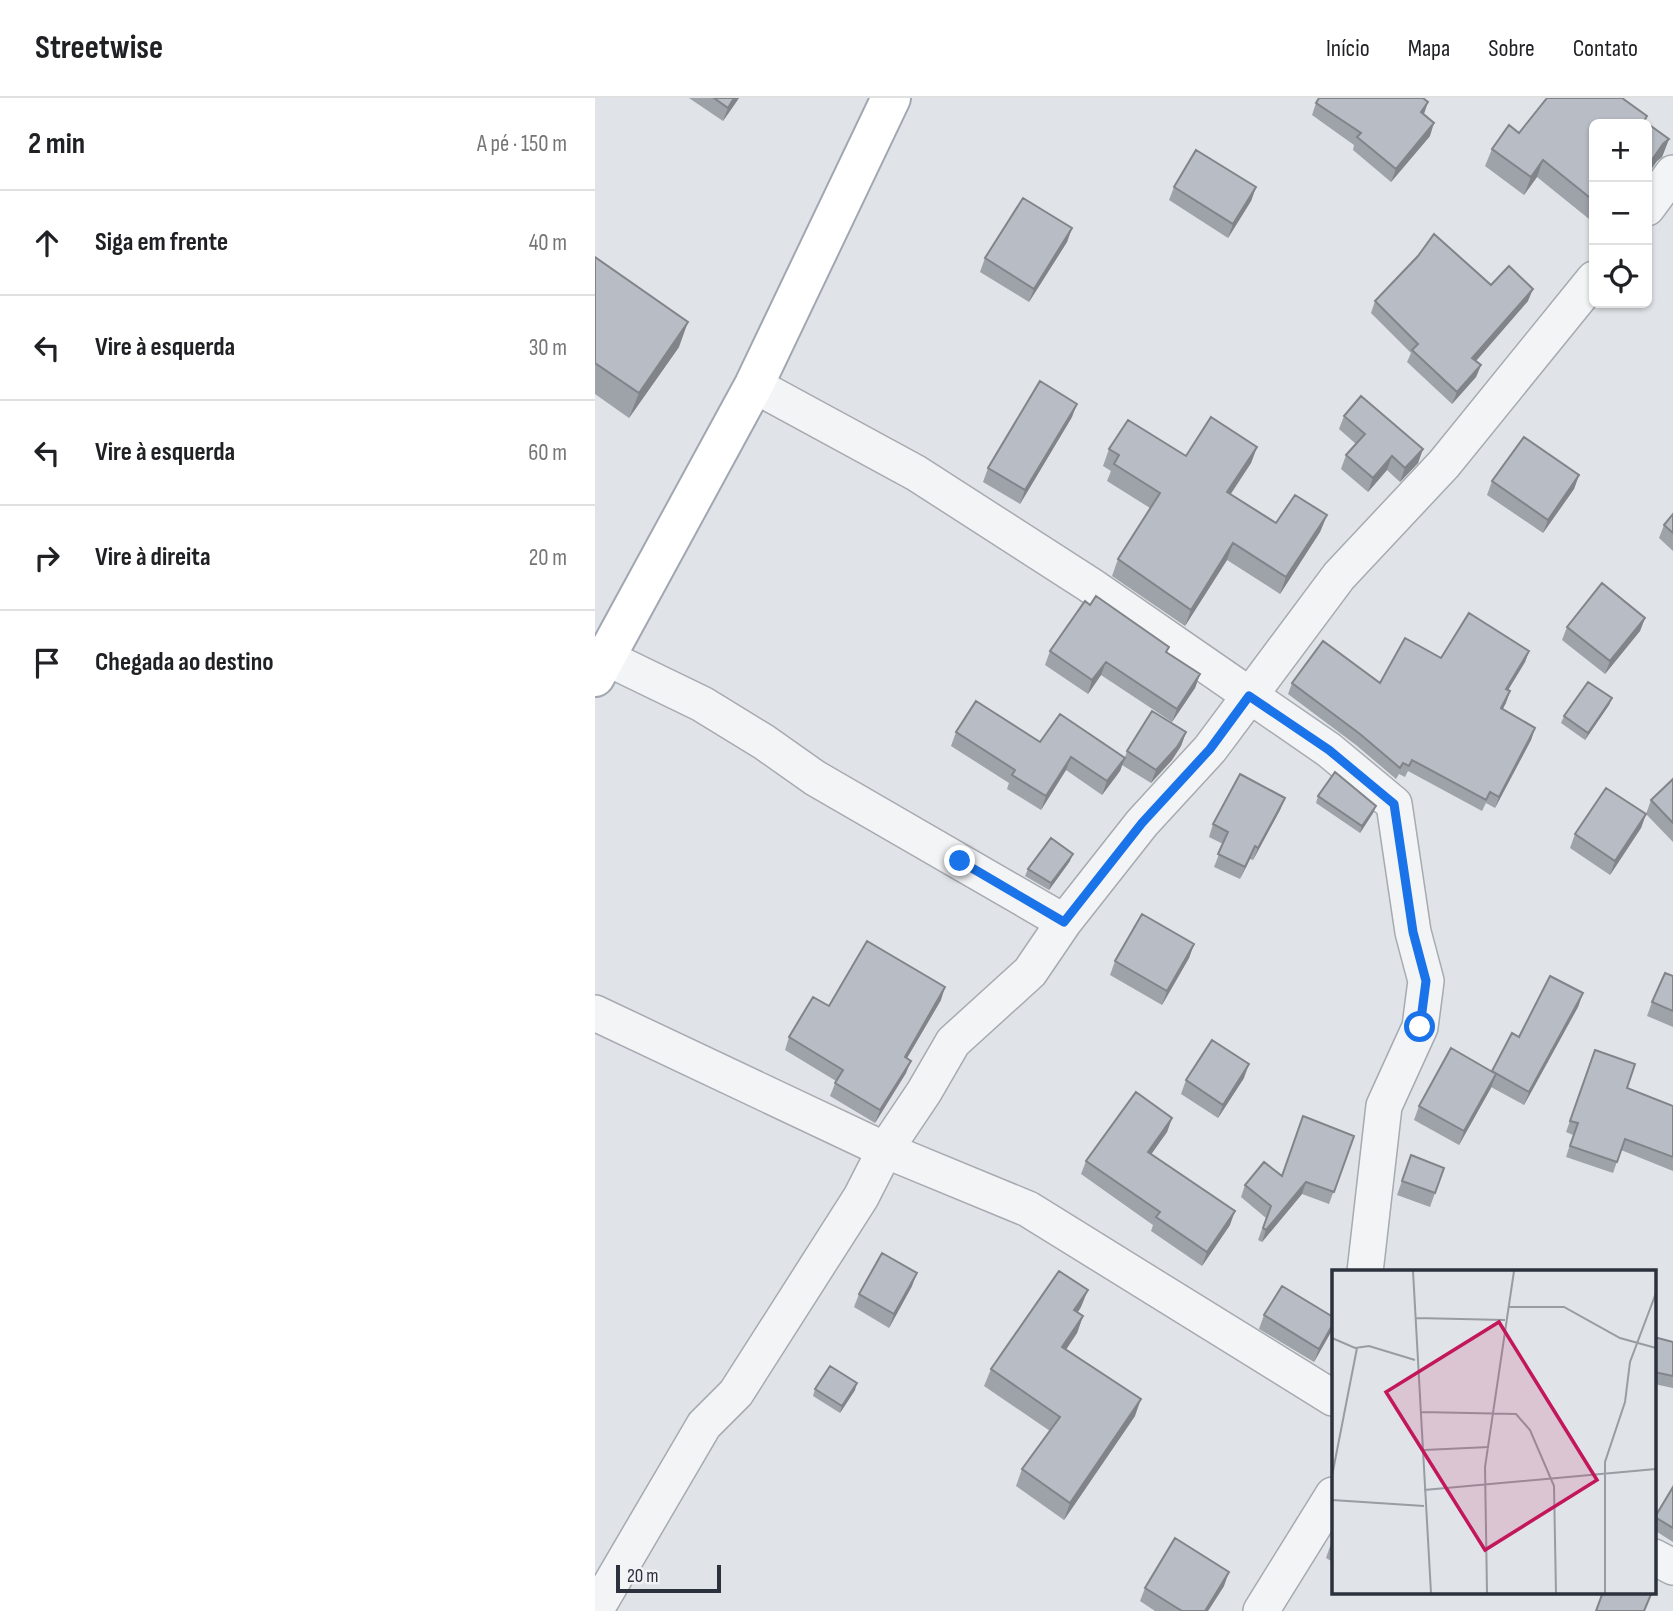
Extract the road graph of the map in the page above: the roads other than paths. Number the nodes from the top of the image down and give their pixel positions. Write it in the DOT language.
graph roads {
  1 [pos="891,98"];
  2 [pos="1673,173"];
  3 [pos="1652,201"];
  4 [pos="1589,285"];
  5 [pos="754,385"];
  6 [pos="601,668"];
  7 [pos="1249,696"];
  8 [pos="1064,922"];
  9 [pos="595,1013"];
  10 [pos="885,1150"];
  11 [pos="1365,1270"];
  12 [pos="1332,1397"];
  13 [pos="1332,1497"];
  14 [pos="1655,1558"];
  15 [pos="1673,1567"];
  16 [pos="595,1611"];
  17 [pos="1261,1611"];
  1 -- 5 [label="main road"];
  2 -- 3 [label="street"];
  4 -- 7 [label="street"];
  5 -- 6 [label="main road"];
  5 -- 7 [label="street"];
  6 -- 8 [label="street"];
  7 -- 8 [label="street"];
  7 -- 11 [label="street"];
  8 -- 10 [label="street"];
  9 -- 10 [label="street"];
  10 -- 12 [label="street"];
  10 -- 16 [label="street"];
  13 -- 17 [label="street"];
  14 -- 15 [label="street"];
}
